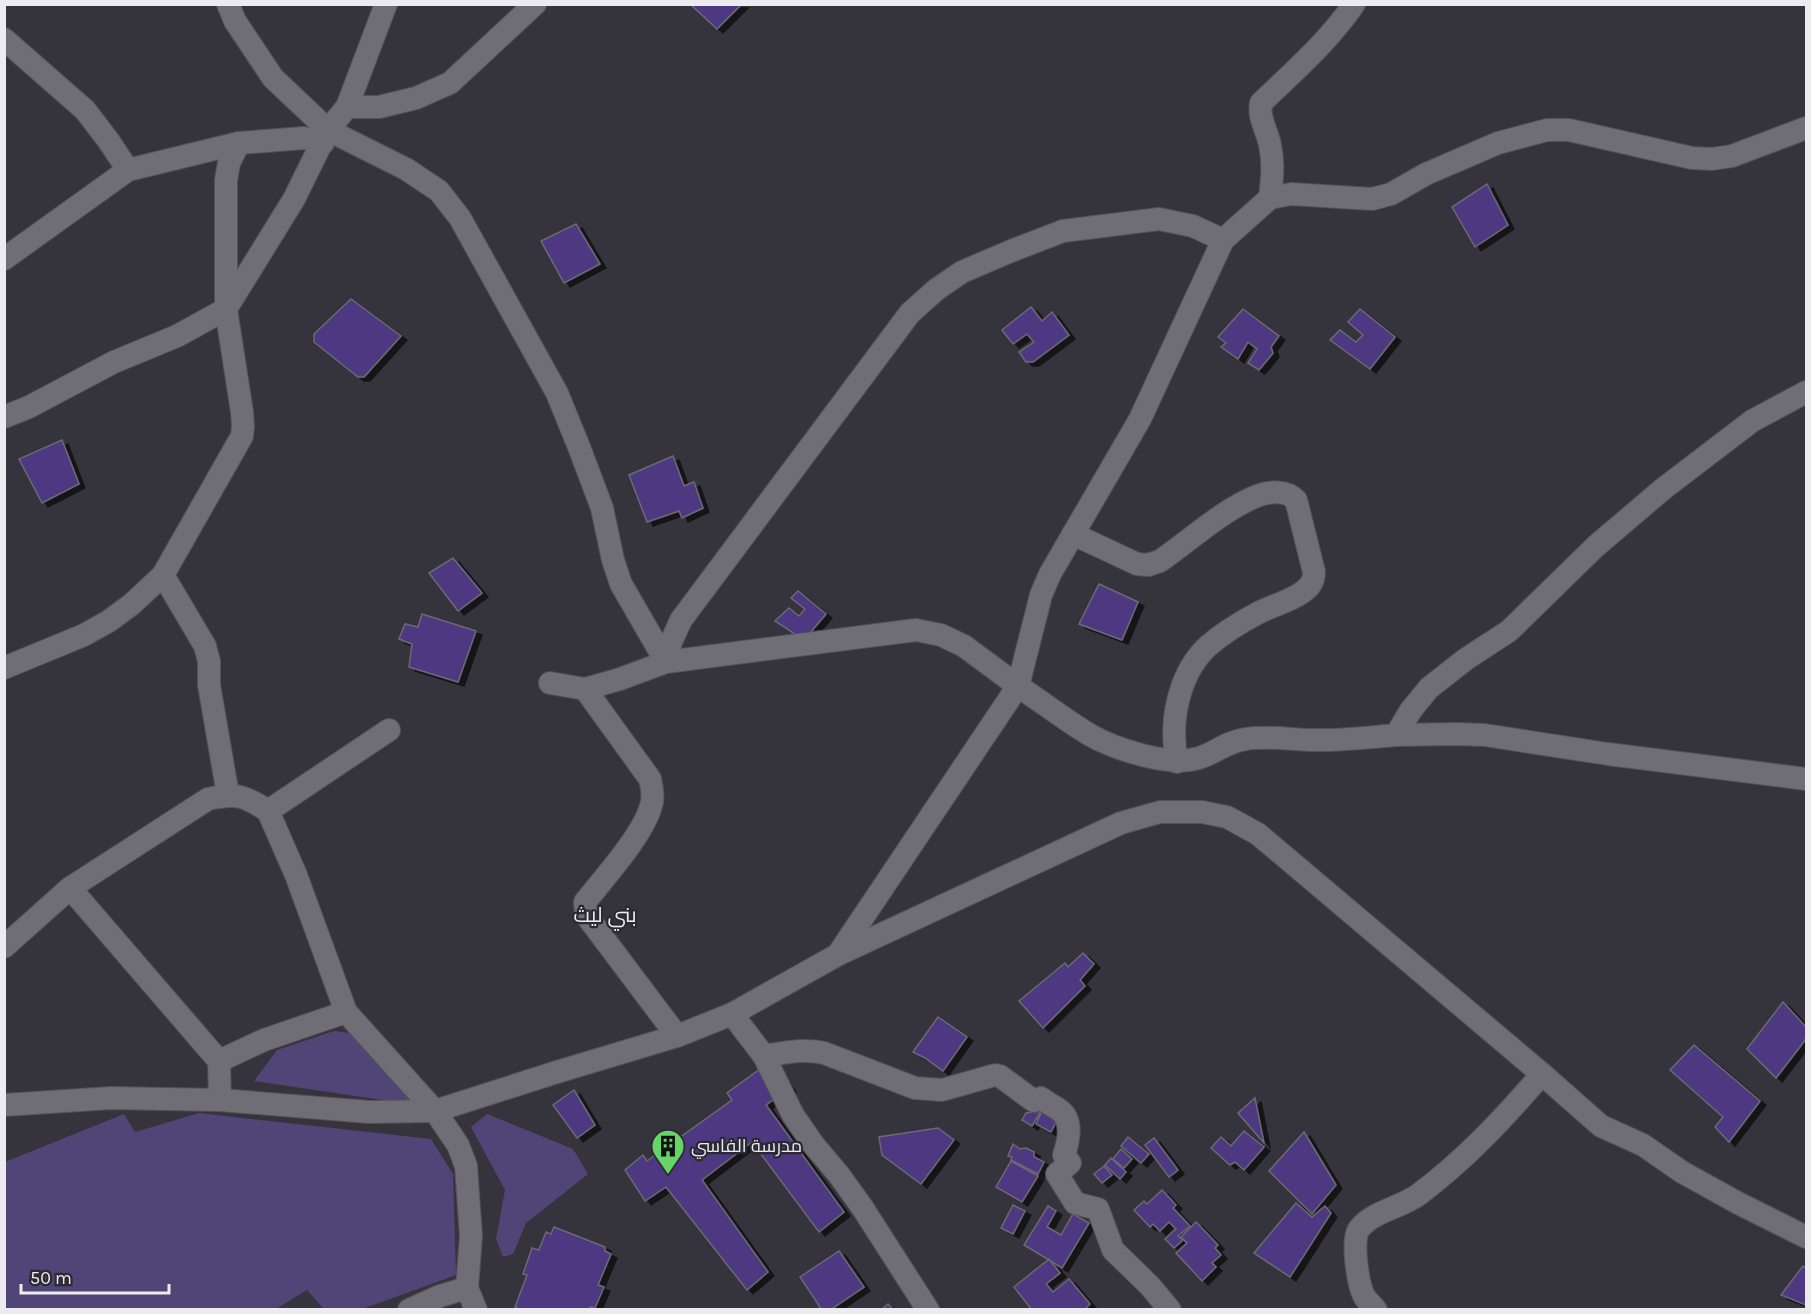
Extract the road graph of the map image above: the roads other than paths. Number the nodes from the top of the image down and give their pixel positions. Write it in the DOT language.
graph roads {
  1 [pos="228,4"];
  2 [pos="386,4"];
  3 [pos="535,4"];
  4 [pos="1354,4"];
  5 [pos="4,39"];
  6 [pos="347,107"];
  7 [pos="1806,128"];
  8 [pos="325,137"];
  9 [pos="239,143"];
  10 [pos="128,170"];
  11 [pos="1270,198"];
  12 [pos="1223,240"];
  13 [pos="4,260"];
  14 [pos="226,309"];
  15 [pos="1806,392"];
  16 [pos="4,417"];
  17 [pos="1073,534"];
  18 [pos="163,575"];
  19 [pos="666,662"];
  20 [pos="4,668"];
  21 [pos="550,683"];
  22 [pos="1018,686"];
  23 [pos="585,689"];
  24 [pos="389,730"];
  25 [pos="1396,735"];
  26 [pos="1177,762"];
  27 [pos="1806,779"];
  28 [pos="228,795"];
  29 [pos="268,811"];
  30 [pos="70,888"];
  31 [pos="4,947"];
  32 [pos="838,954"];
  33 [pos="346,1012"];
  34 [pos="732,1014"];
  35 [pos="677,1036"];
  36 [pos="764,1056"];
  37 [pos="219,1061"];
  38 [pos="1542,1074"];
  39 [pos="220,1100"];
  40 [pos="4,1105"];
  41 [pos="435,1111"];
  42 [pos="1806,1238"];
  43 [pos="467,1288"];
  44 [pos="409,1310"];
  45 [pos="476,1310"];
  46 [pos="928,1310"];
  47 [pos="1170,1310"];
  48 [pos="1376,1310"];
  1 -- 8 [label="street"];
  2 -- 6 [label="street"];
  3 -- 6 [label="street"];
  4 -- 11 [label="street"];
  5 -- 10 [label="street"];
  6 -- 8 [label="street"];
  7 -- 11 [label="street"];
  8 -- 9 [label="street"];
  8 -- 14 [label="street"];
  8 -- 19 [label="street"];
  9 -- 10 [label="street"];
  9 -- 14 [label="street"];
  10 -- 13 [label="street"];
  11 -- 12 [label="street"];
  12 -- 17 [label="street"];
  12 -- 19 [label="street"];
  14 -- 16 [label="street"];
  14 -- 18 [label="street"];
  15 -- 25 [label="street"];
  17 -- 22 [label="street"];
  17 -- 26 [label="street"];
  18 -- 20 [label="street"];
  18 -- 28 [label="street"];
  19 -- 22 [label="street"];
  19 -- 23 [label="street"];
  21 -- 23 [label="street"];
  22 -- 26 [label="street"];
  22 -- 32 [label="street"];
  23 -- 35 [label="street"];
  24 -- 29 [label="street"];
  25 -- 26 [label="street"];
  25 -- 27 [label="street"];
  28 -- 29 [label="street"];
  28 -- 30 [label="street"];
  29 -- 33 [label="street"];
  30 -- 31 [label="street"];
  30 -- 37 [label="street"];
  32 -- 34 [label="street"];
  32 -- 38 [label="street"];
  33 -- 37 [label="street"];
  33 -- 41 [label="street"];
  34 -- 35 [label="street"];
  34 -- 36 [label="street"];
  35 -- 41 [label="street"];
  36 -- 46 [label="street"];
  36 -- 47 [label="street"];
  37 -- 39 [label="street"];
  38 -- 42 [label="street"];
  38 -- 48 [label="street"];
  39 -- 40 [label="street"];
  39 -- 41 [label="street"];
  41 -- 43 [label="street"];
  43 -- 44 [label="street"];
  43 -- 45 [label="street"];
}
